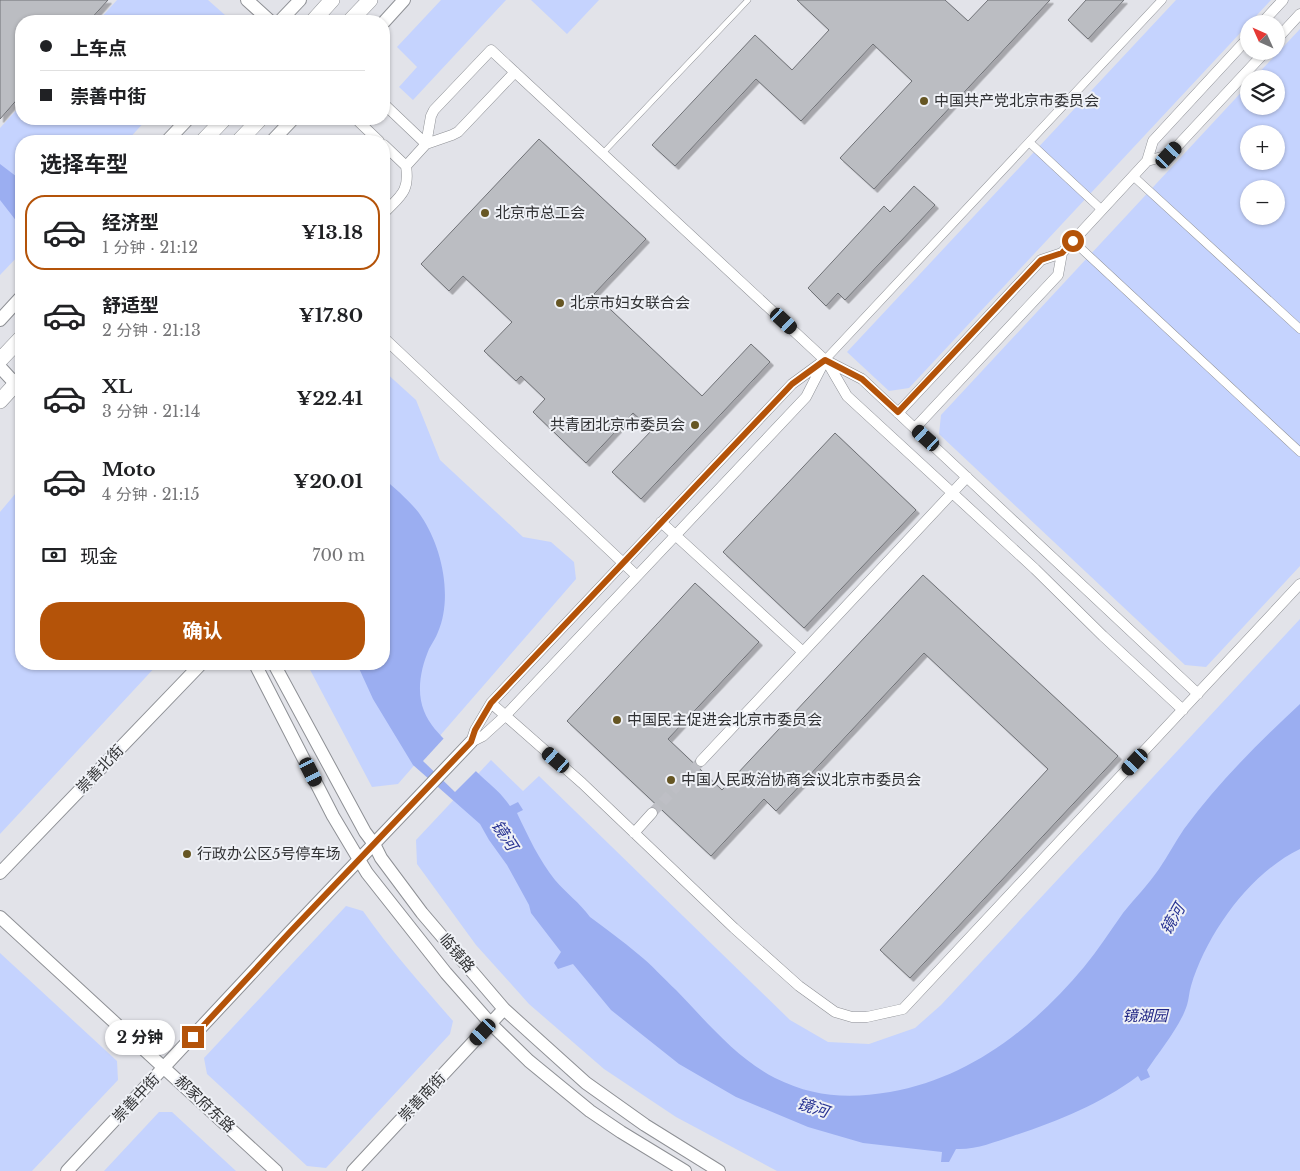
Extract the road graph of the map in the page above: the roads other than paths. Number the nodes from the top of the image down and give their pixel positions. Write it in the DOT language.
graph roads {
  1 [pos="247,0"];
  2 [pos="300,0"];
  3 [pos="332,0"];
  4 [pos="370,0"];
  5 [pos="404,0"];
  6 [pos="748,0"];
  7 [pos="1162,0"];
  8 [pos="1283,0"];
  9 [pos="1300,14"];
  10 [pos="263,15"];
  11 [pos="286,15"];
  12 [pos="318,15"];
  13 [pos="356,15"];
  14 [pos="390,15"];
  15 [pos="1269,15"];
  16 [pos="1285,30"];
  17 [pos="1240,47"];
  18 [pos="1258,60"];
  19 [pos="515,72"];
  20 [pos="390,110"];
  21 [pos="182,125"];
  22 [pos="218,125"];
  23 [pos="254,125"];
  24 [pos="287,125"];
  25 [pos="362,125"];
  26 [pos="173,135"];
  27 [pos="209,135"];
  28 [pos="245,135"];
  29 [pos="278,135"];
  30 [pos="373,135"];
  31 [pos="1029,142"];
  32 [pos="426,144"];
  33 [pos="390,151"];
  34 [pos="603,154"];
  35 [pos="1147,161"];
  36 [pos="406,166"];
  37 [pos="1134,176"];
  38 [pos="390,206"];
  39 [pos="1102,210"];
  40 [pos="1073,241"];
  41 [pos="1062,253"];
  42 [pos="15,304"];
  43 [pos="0,320"];
  44 [pos="1300,330"];
  45 [pos="15,344"];
  46 [pos="390,344"];
  47 [pos="0,360"];
  48 [pos="825,360"];
  49 [pos="0,366"];
  50 [pos="15,378"];
  51 [pos="15,386"];
  52 [pos="0,400"];
  53 [pos="898,412"];
  54 [pos="915,428"];
  55 [pos="1300,452"];
  56 [pos="967,477"];
  57 [pos="951,493"];
  58 [pos="661,522"];
  59 [pos="675,535"];
  60 [pos="623,562"];
  61 [pos="637,576"];
  62 [pos="1300,584"];
  63 [pos="803,652"];
  64 [pos="195,670"];
  65 [pos="258,670"];
  66 [pos="277,670"];
  67 [pos="1198,694"];
  68 [pos="491,703"];
  69 [pos="1183,710"];
  70 [pos="505,716"];
  71 [pos="471,742"];
  72 [pos="701,761"];
  73 [pos="652,813"];
  74 [pos="634,833"];
  75 [pos="374,844"];
  76 [pos="360,859"];
  77 [pos="0,873"];
  78 [pos="0,917"];
  79 [pos="504,1009"];
  80 [pos="491,1024"];
  81 [pos="165,1067"];
  82 [pos="68,1171"];
  83 [pos="276,1171"];
  84 [pos="353,1171"];
  85 [pos="685,1171"];
  86 [pos="719,1171"];
  1 -- 10 [label="street"];
  2 -- 11 [label="street"];
  3 -- 12 [label="main road"];
  4 -- 13 [label="main road"];
  5 -- 14 [label="street"];
  6 -- 34 [label="lane"];
  7 -- 31 [label="street"];
  8 -- 15 [label="street"];
  9 -- 16 [label="street"];
  17 -- 35 [label="street"];
  18 -- 35 [label="street"];
  19 -- 32 [label="street"];
  19 -- 32 [label="street"];
  19 -- 34 [label="street"];
  20 -- 32 [label="street"];
  21 -- 26 [label="street"];
  22 -- 27 [label="main road"];
  23 -- 28 [label="main road"];
  24 -- 29 [label="street"];
  25 -- 30 [label="street"];
  31 -- 39 [label="street"];
  31 -- 48 [label="street"];
  32 -- 36 [label="street"];
  33 -- 36 [label="street"];
  34 -- 48 [label="street"];
  35 -- 37 [label="street"];
  36 -- 38 [label="street"];
  37 -- 39 [label="street"];
  37 -- 44 [label="street"];
  39 -- 40 [label="street"];
  40 -- 41 [label="street"];
  40 -- 55 [label="street"];
  41 -- 53 [label="street"];
  41 -- 54 [label="street"];
  42 -- 43 [label="street"];
  45 -- 47 [label="main road"];
  46 -- 60 [label="street"];
  48 -- 53 [label="street"];
  48 -- 57 [label="street"];
  48 -- 58 [label="street"];
  48 -- 59 [label="street"];
  49 -- 50 [label="street"];
  51 -- 52 [label="main road"];
  53 -- 54 [label="street"];
  54 -- 56 [label="street"];
  56 -- 57 [label="street"];
  56 -- 67 [label="street"];
  57 -- 63 [label="street"];
  57 -- 69 [label="street"];
  58 -- 59 [label="street"];
  58 -- 60 [label="street"];
  59 -- 61 [label="street"];
  59 -- 63 [label="street"];
  60 -- 61 [label="street"];
  60 -- 68 [label="street"];
  61 -- 70 [label="street"];
  62 -- 67 [label="street"];
  63 -- 72 [label="street"];
  64 -- 77 [label="street, 崇善北街"];
  65 -- 76 [label="street, 临镜路"];
  66 -- 75 [label="street, 临镜路"];
  67 -- 69 [label="street"];
  68 -- 70 [label="street"];
  68 -- 71 [label="street"];
  69 -- 74 [label="street"];
  70 -- 71 [label="street"];
  70 -- 74 [label="street"];
  71 -- 75 [label="street, 崇善中街"];
  73 -- 74 [label="street"];
  75 -- 76 [label="street, 崇善中街"];
  75 -- 79 [label="street, 临镜路"];
  76 -- 80 [label="street, 临镜路"];
  76 -- 81 [label="street, 崇善中街"];
  78 -- 81 [label="street, 郝家府东路"];
  79 -- 80 [label="street, 崇善南街"];
  79 -- 86 [label="street, 临镜路"];
  80 -- 84 [label="street, 崇善南街"];
  80 -- 85 [label="street, 临镜路"];
  81 -- 82 [label="street, 崇善中街"];
  81 -- 83 [label="street, 郝家府东路"];
}
